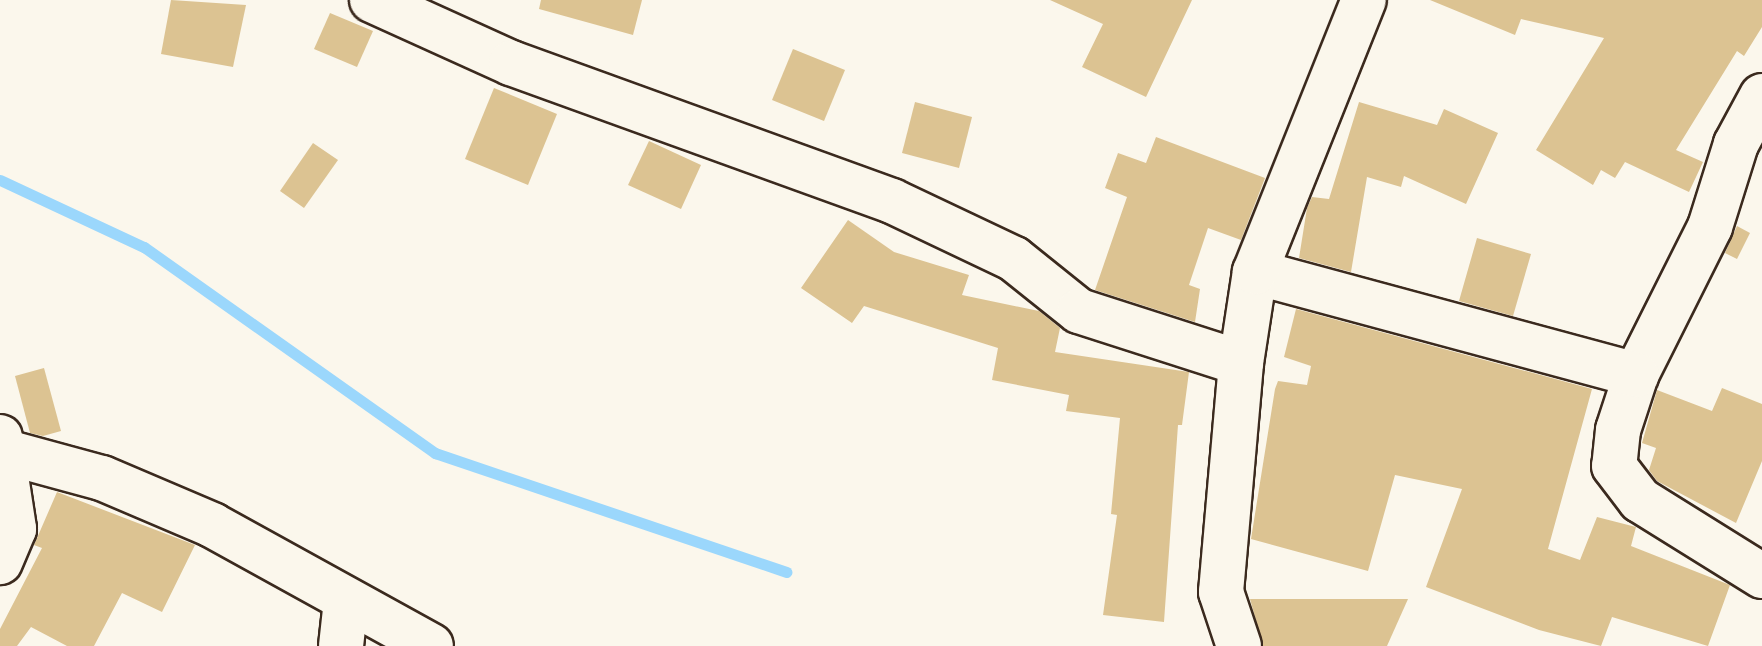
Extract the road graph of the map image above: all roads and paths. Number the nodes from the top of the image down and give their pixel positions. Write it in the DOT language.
graph roads {
  1 [pos="372,0"];
  2 [pos="1353,3"];
  3 [pos="1762,96"];
  4 [pos="1255,272"];
  5 [pos="1241,363"];
  6 [pos="1636,375"];
  7 [pos="3,445"];
  8 [pos="0,562"];
  9 [pos="1762,576"];
  10 [pos="346,601"];
  11 [pos="341,646"];
  12 [pos="431,646"];
  13 [pos="1239,646"];
  1 -- 5 [label="street"];
  2 -- 4 [label="street"];
  3 -- 6 [label="street"];
  4 -- 5 [label="street"];
  4 -- 6 [label="street"];
  5 -- 13 [label="street"];
  6 -- 9 [label="street"];
  7 -- 8 [label="street"];
  7 -- 10 [label="street"];
  10 -- 11 [label="street"];
  10 -- 12 [label="street"];
}
